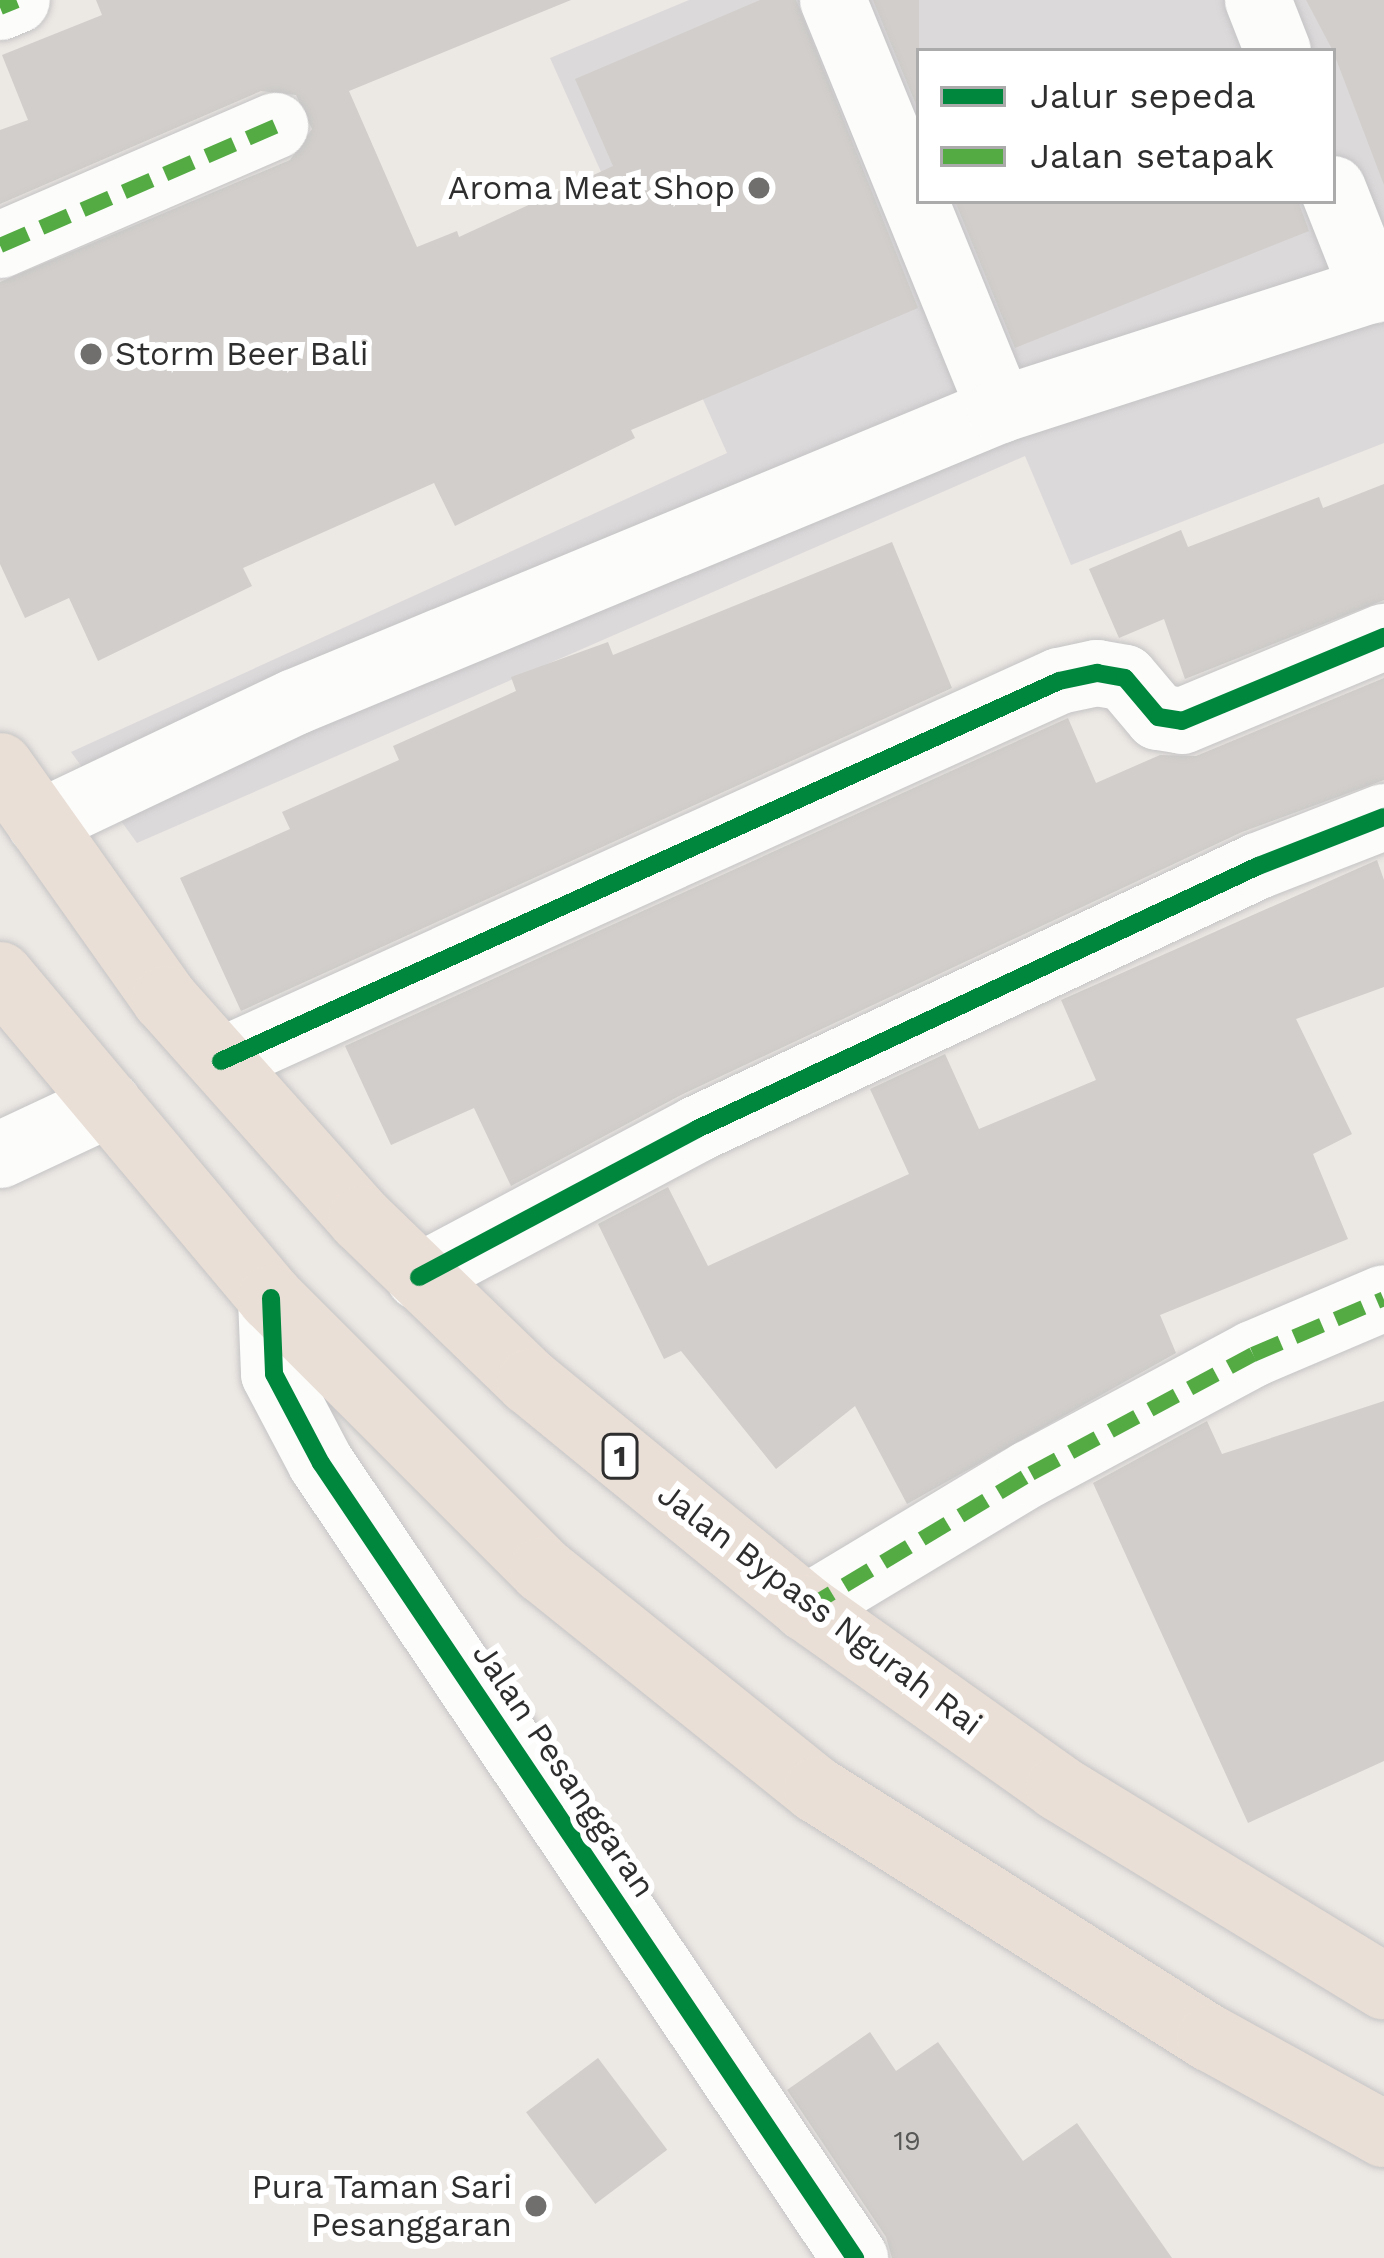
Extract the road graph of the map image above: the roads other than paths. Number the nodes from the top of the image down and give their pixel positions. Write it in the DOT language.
graph roads {
  1 [pos="17,0"];
  2 [pos="833,0"];
  3 [pos="1258,0"];
  4 [pos="0,7"];
  5 [pos="1277,48"];
  6 [pos="275,126"];
  7 [pos="1336,196"];
  8 [pos="916,204"];
  9 [pos="916,204"];
  10 [pos="0,245"];
  11 [pos="1378,288"];
  12 [pos="1000,410"];
  13 [pos="1384,637"];
  14 [pos="0,766"];
  15 [pos="1384,817"];
  16 [pos="40,824"];
  17 [pos="3,985"];
  18 [pos="221,1061"];
  19 [pos="109,1104"];
  20 [pos="0,1155"];
  21 [pos="419,1277"];
  22 [pos="271,1298"];
  23 [pos="1384,1298"];
  24 [pos="806,1608"];
  25 [pos="1384,1986"];
  26 [pos="1384,2134"];
  27 [pos="855,2258"];
  1 -- 4 [label="street"];
  2 -- 9 [label="street"];
  3 -- 5 [label="street"];
  6 -- 10 [label="street"];
  7 -- 11 [label="street"];
  8 -- 12 [label="street"];
  11 -- 12 [label="street"];
  12 -- 16 [label="street"];
  13 -- 18 [label="street"];
  14 -- 16 [label="highway, Jalan Bypass Ngurah Rai / 1"];
  15 -- 21 [label="street"];
  16 -- 18 [label="highway, Jalan Bypass Ngurah Rai / 1"];
  17 -- 19 [label="highway"];
  18 -- 21 [label="highway, Jalan Bypass Ngurah Rai / 1"];
  19 -- 20 [label="street"];
  19 -- 22 [label="highway"];
  21 -- 24 [label="highway, Jalan Bypass Ngurah Rai / 1"];
  22 -- 26 [label="highway"];
  22 -- 27 [label="street, Jalan Pesanggaran"];
  23 -- 24 [label="street"];
  24 -- 25 [label="highway, Jalan Bypass Ngurah Rai / 1"];
}
